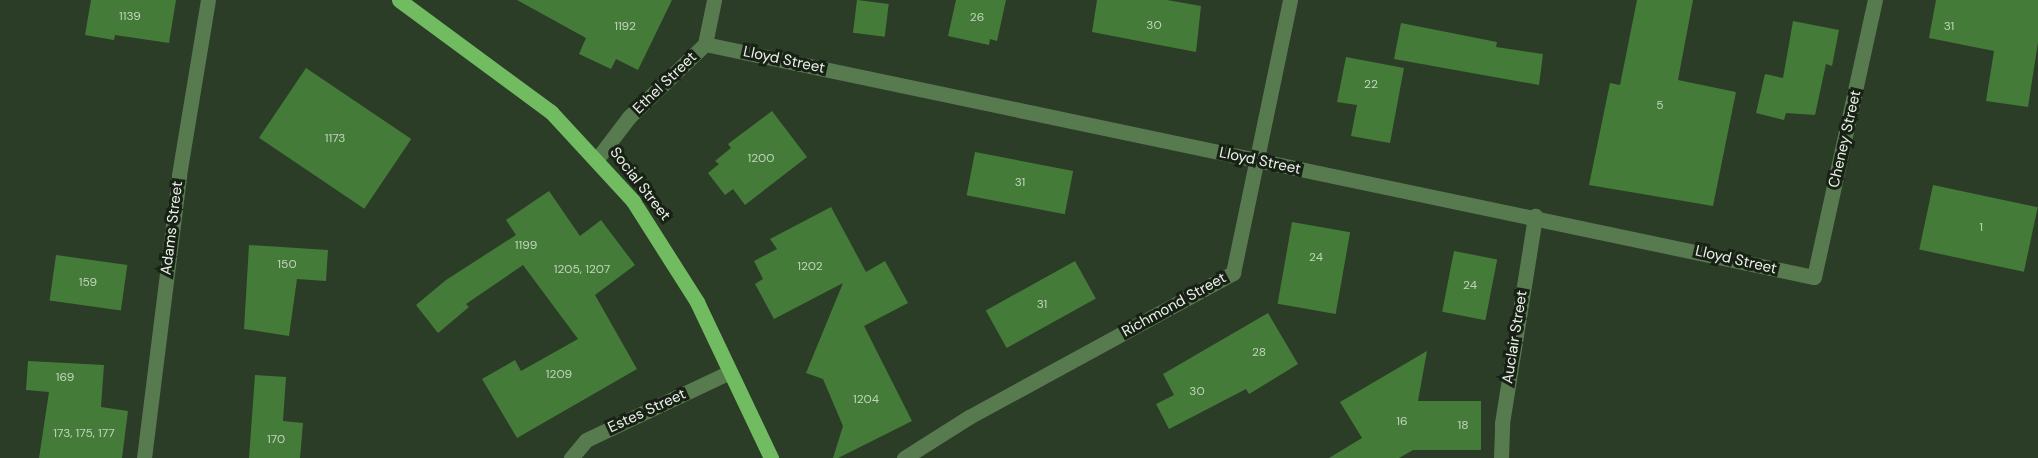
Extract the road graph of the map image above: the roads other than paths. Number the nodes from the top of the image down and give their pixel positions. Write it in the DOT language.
graph roads {
  1 [pos="208,0"];
  2 [pos="399,0"];
  3 [pos="714,0"];
  4 [pos="1290,0"];
  5 [pos="1875,0"];
  6 [pos="705,44"];
  7 [pos="597,159"];
  8 [pos="1255,160"];
  9 [pos="1535,216"];
  10 [pos="1814,277"];
  11 [pos="730,372"];
  12 [pos="144,458"];
  13 [pos="571,458"];
  14 [pos="771,458"];
  15 [pos="904,458"];
  16 [pos="1501,458"];
  1 -- 12 [label="street, Adams Street"];
  2 -- 7 [label="main road, Social Street"];
  3 -- 6 [label="street, Ethel Street"];
  4 -- 8 [label="street, Richmond Street"];
  5 -- 10 [label="street, Cheney Street"];
  6 -- 7 [label="street, Ethel Street"];
  6 -- 8 [label="street, Lloyd Street"];
  7 -- 11 [label="main road, Social Street"];
  8 -- 9 [label="street, Lloyd Street"];
  8 -- 15 [label="street, Richmond Street"];
  9 -- 10 [label="street, Lloyd Street"];
  9 -- 16 [label="street, Auclair Street"];
  11 -- 13 [label="street, Estes Street"];
  11 -- 14 [label="main road, Social Street"];
}
